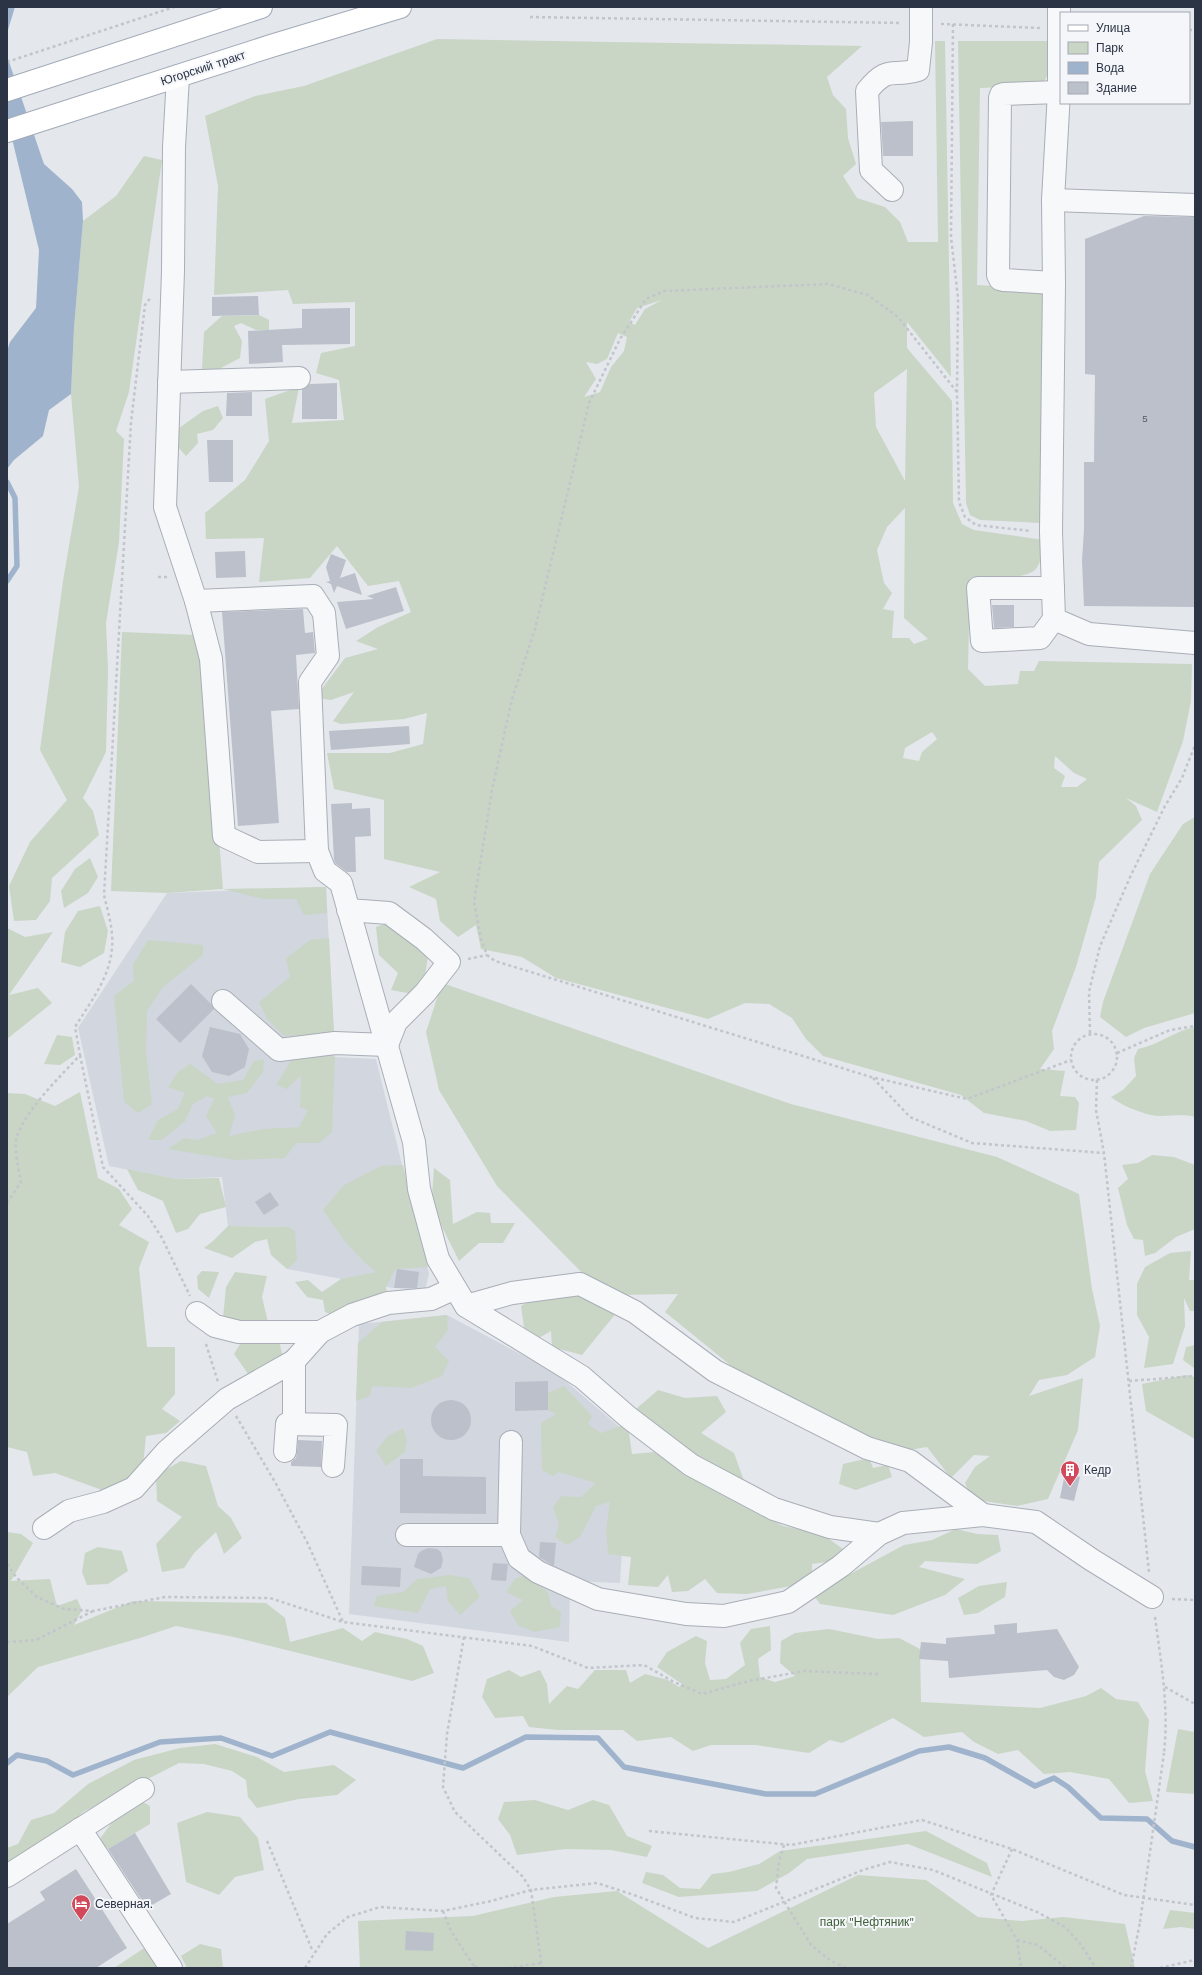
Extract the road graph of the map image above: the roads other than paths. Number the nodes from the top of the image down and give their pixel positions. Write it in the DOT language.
graph roads {
  1 [pos="261,7"];
  2 [pos="400,7"];
  3 [pos="1059,7"];
  4 [pos="921,15"];
  5 [pos="178,76"];
  6 [pos="7,90"];
  7 [pos="1059,92"];
  8 [pos="7,131"];
  9 [pos="892,190"];
  10 [pos="1053,200"];
  11 [pos="1195,205"];
  12 [pos="1054,283"];
  13 [pos="299,378"];
  14 [pos="169,382"];
  15 [pos="1053,588"];
  16 [pos="196,601"];
  17 [pos="1054,619"];
  18 [pos="1195,643"];
  19 [pos="317,851"];
  20 [pos="348,910"];
  21 [pos="223,1001"];
  22 [pos="387,1045"];
  23 [pos="460,1297"];
  24 [pos="197,1313"];
  25 [pos="320,1332"];
  26 [pos="294,1361"];
  27 [pos="294,1424"];
  28 [pos="511,1442"];
  29 [pos="285,1451"];
  30 [pos="333,1466"];
  31 [pos="983,1514"];
  32 [pos="44,1528"];
  33 [pos="879,1534"];
  34 [pos="407,1535"];
  35 [pos="509,1535"];
  36 [pos="1152,1597"];
  37 [pos="143,1789"];
  38 [pos="80,1829"];
  39 [pos="7,1876"];
  40 [pos="171,1968"];
  1 -- 6 [label="main road"];
  2 -- 5 [label="main road, Югорский тракт"];
  3 -- 7 [label="lane"];
  4 -- 9 [label="lane"];
  5 -- 8 [label="main road, Югорский тракт"];
  5 -- 14 [label="lane"];
  7 -- 10 [label="lane"];
  7 -- 12 [label="lane"];
  10 -- 11 [label="lane"];
  10 -- 12 [label="lane"];
  12 -- 15 [label="lane"];
  13 -- 14 [label="lane"];
  14 -- 16 [label="lane"];
  15 -- 17 [label="lane"];
  15 -- 17 [label="lane"];
  16 -- 19 [label="lane"];
  16 -- 19 [label="lane"];
  17 -- 18 [label="lane"];
  19 -- 20 [label="lane"];
  20 -- 22 [label="lane"];
  20 -- 22 [label="lane"];
  21 -- 22 [label="lane"];
  22 -- 23 [label="lane"];
  23 -- 25 [label="lane"];
  23 -- 31 [label="lane"];
  23 -- 33 [label="lane"];
  24 -- 25 [label="lane"];
  25 -- 26 [label="lane"];
  26 -- 27 [label="lane"];
  26 -- 32 [label="lane"];
  27 -- 29 [label="lane"];
  27 -- 30 [label="lane"];
  28 -- 35 [label="lane"];
  31 -- 33 [label="lane"];
  31 -- 36 [label="lane"];
  33 -- 35 [label="lane"];
  34 -- 35 [label="lane"];
  37 -- 38 [label="lane"];
  38 -- 39 [label="lane"];
  38 -- 40 [label="lane"];
}
